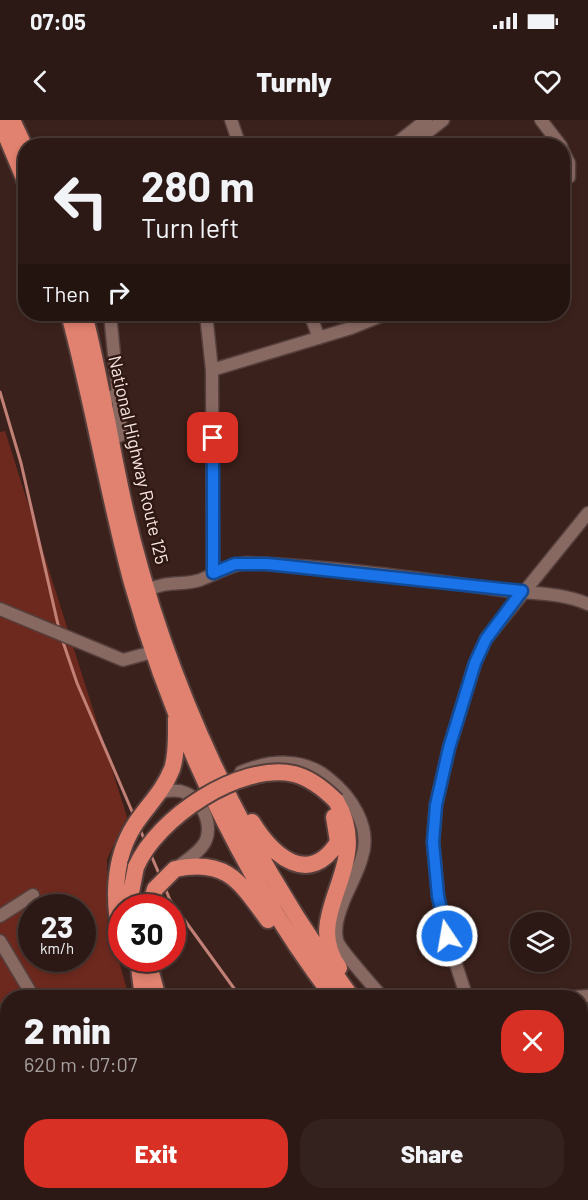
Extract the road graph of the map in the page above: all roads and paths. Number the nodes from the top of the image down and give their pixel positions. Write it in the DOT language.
graph roads {
  1 [pos="12,120"];
  2 [pos="231,120"];
  3 [pos="426,120"];
  4 [pos="443,120"];
  5 [pos="541,120"];
  6 [pos="0,121"];
  7 [pos="20,138"];
  8 [pos="237,138"];
  9 [pos="403,138"];
  10 [pos="420,138"];
  11 [pos="555,138"];
  12 [pos="18,164"];
  13 [pos="71,321"];
  14 [pos="86,321"];
  15 [pos="110,321"];
  16 [pos="207,321"];
  17 [pos="313,321"];
  18 [pos="366,321"];
  19 [pos="319,338"];
  20 [pos="212,370"];
  21 [pos="112,397"];
  22 [pos="588,513"];
  23 [pos="213,573"];
  24 [pos="148,590"];
  25 [pos="522,591"];
  26 [pos="588,604"];
  27 [pos="0,609"];
  28 [pos="16,617"];
  29 [pos="0,618"];
  30 [pos="161,650"];
  31 [pos="176,713"];
  32 [pos="221,781"];
  33 [pos="161,792"];
  34 [pos="230,801"];
  35 [pos="332,803"];
  36 [pos="140,869"];
  37 [pos="172,872"];
  38 [pos="116,894"];
  39 [pos="132,894"];
  40 [pos="138,894"];
  41 [pos="153,894"];
  42 [pos="18,905"];
  43 [pos="0,916"];
  44 [pos="0,940"];
  45 [pos="304,959"];
  46 [pos="132,972"];
  47 [pos="141,972"];
  48 [pos="151,972"];
  49 [pos="29,990"];
  50 [pos="140,990"];
  51 [pos="142,990"];
  52 [pos="156,990"];
  53 [pos="328,990"];
  54 [pos="347,990"];
  55 [pos="354,990"];
  56 [pos="376,990"];
  57 [pos="465,990"];
  1 -- 7 [label="highway"];
  2 -- 8 [label="street"];
  3 -- 9 [label="street"];
  4 -- 10 [label="street"];
  5 -- 11 [label="street"];
  6 -- 12 [label="highway"];
  13 -- 30 [label="highway, National Highway Route 125"];
  14 -- 21 [label="highway, National Highway Route 125"];
  15 -- 21 [label="street"];
  16 -- 20 [label="street"];
  17 -- 19 [label="street"];
  18 -- 19 [label="street"];
  19 -- 20 [label="street"];
  20 -- 23 [label="street"];
  21 -- 24 [label="highway, National Highway Route 125"];
  22 -- 25 [label="street"];
  23 -- 24 [label="street"];
  23 -- 25 [label="street"];
  24 -- 30 [label="highway, National Highway Route 125"];
  25 -- 26 [label="street"];
  25 -- 57 [label="street"];
  27 -- 28 [label="street"];
  28 -- 29 [label="street"];
  28 -- 30 [label="street"];
  30 -- 31 [label="highway, National Highway Route 125"];
  30 -- 32 [label="highway, National Highway Route 125"];
  31 -- 33 [label="highway"];
  31 -- 45 [label="highway, National Highway Route 125"];
  32 -- 34 [label="highway, National Highway Route 125"];
  32 -- 56 [label="street"];
  33 -- 37 [label="street"];
  33 -- 38 [label="highway"];
  34 -- 35 [label="highway"];
  34 -- 54 [label="highway, National Highway Route 125"];
  35 -- 36 [label="highway, bridge"];
  35 -- 55 [label="highway"];
  36 -- 39 [label="highway"];
  36 -- 40 [label="highway"];
  37 -- 41 [label="highway"];
  37 -- 45 [label="highway"];
  42 -- 43 [label="street"];
  44 -- 49 [label="street"];
  45 -- 53 [label="highway, National Highway Route 125"];
  46 -- 50 [label="highway"];
  47 -- 51 [label="highway"];
  48 -- 52 [label="highway"];
}
